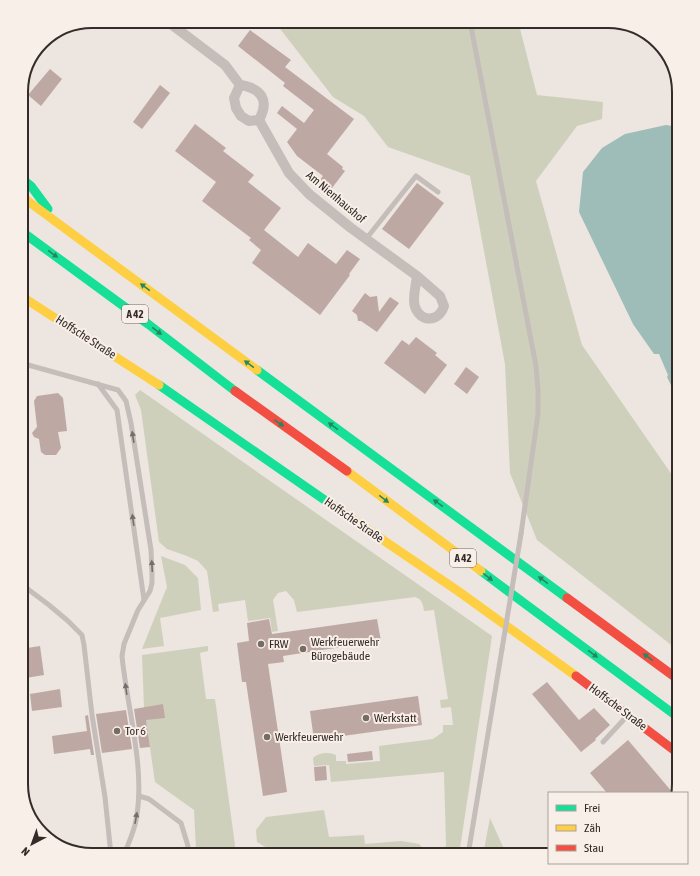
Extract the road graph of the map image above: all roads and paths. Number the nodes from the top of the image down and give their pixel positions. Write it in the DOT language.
graph roads {
  1 [pos="176,28"];
  2 [pos="471,28"];
  3 [pos="240,85"];
  4 [pos="259,120"];
  5 [pos="28,184"];
  6 [pos="438,192"];
  7 [pos="28,201"];
  8 [pos="62,226"];
  9 [pos="28,236"];
  10 [pos="366,239"];
  11 [pos="417,276"];
  12 [pos="28,300"];
  13 [pos="28,365"];
  14 [pos="98,384"];
  15 [pos="28,589"];
  16 [pos="144,600"];
  17 [pos="672,675"];
  18 [pos="672,713"];
  19 [pos="628,714"];
  20 [pos="604,742"];
  21 [pos="672,749"];
  22 [pos="139,796"];
  23 [pos="111,848"];
  24 [pos="126,848"];
  25 [pos="188,848"];
  26 [pos="469,848"];
  1 -- 3 [label="street"];
  2 -- 26 [label="lane, bridge"];
  3 -- 4 [label="street"];
  3 -- 4 [label="street"];
  4 -- 10 [label="street, Am Nienhaushof"];
  5 -- 8 [label="main road"];
  6 -- 10 [label="lane"];
  7 -- 8 [label="main road, A 42"];
  17 -- 8 [label="main road, A 42, one-way"];
  9 -- 18 [label="main road, A 42, one-way"];
  10 -- 11 [label="street, Am Nienhaushof"];
  12 -- 19 [label="main road, Hoffsche Straße"];
  13 -- 14 [label="lane"];
  16 -- 14 [label="lane, one-way"];
  16 -- 14 [label="lane, one-way"];
  15 -- 23 [label="lane"];
  22 -- 16 [label="lane, one-way"];
  19 -- 20 [label="lane"];
  19 -- 21 [label="main road, Hoffsche Straße"];
  24 -- 22 [label="lane, one-way"];
  22 -- 25 [label="lane"];
}
